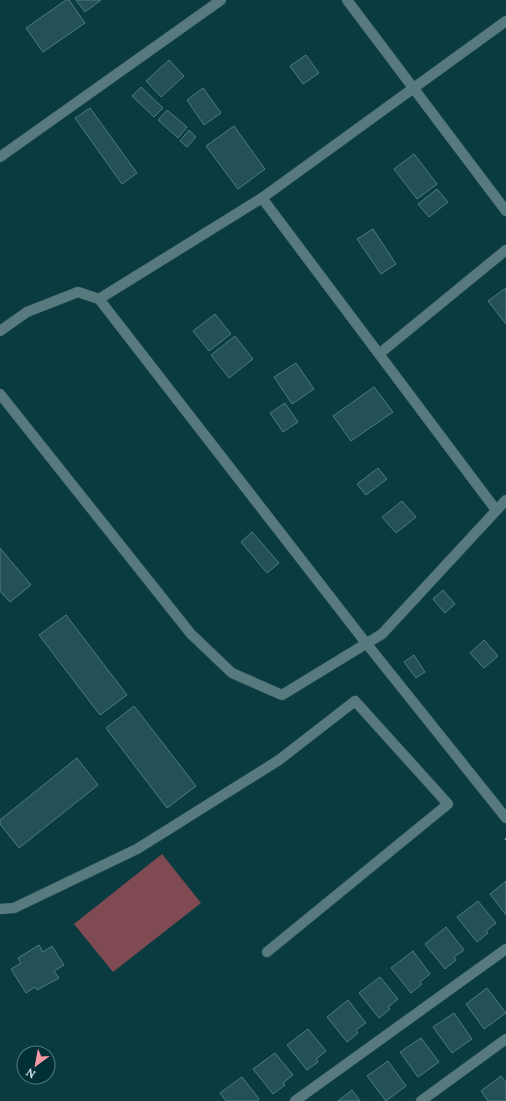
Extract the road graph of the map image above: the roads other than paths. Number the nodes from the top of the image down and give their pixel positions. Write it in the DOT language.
graph roads {
  1 [pos="221,0"];
  2 [pos="348,0"];
  3 [pos="506,20"];
  4 [pos="414,88"];
  5 [pos="0,157"];
  6 [pos="262,198"];
  7 [pos="506,211"];
  8 [pos="506,250"];
  9 [pos="99,299"];
  10 [pos="0,330"];
  11 [pos="379,354"];
  12 [pos="0,394"];
  13 [pos="506,500"];
  14 [pos="496,510"];
  15 [pos="366,643"];
  16 [pos="506,818"];
  17 [pos="0,909"];
  18 [pos="506,950"];
  19 [pos="266,952"];
  20 [pos="506,1039"];
  21 [pos="306,1092"];
  22 [pos="295,1101"];
  23 [pos="312,1101"];
  24 [pos="421,1101"];
  1 -- 5 [label="street"];
  2 -- 4 [label="street"];
  3 -- 4 [label="street"];
  4 -- 6 [label="street"];
  4 -- 7 [label="street"];
  6 -- 9 [label="street"];
  6 -- 11 [label="street"];
  8 -- 11 [label="street"];
  9 -- 10 [label="street"];
  9 -- 15 [label="street"];
  11 -- 14 [label="street"];
  12 -- 15 [label="street"];
  13 -- 14 [label="street"];
  14 -- 15 [label="street"];
  15 -- 16 [label="street"];
  17 -- 19 [label="street"];
  18 -- 21 [label="street"];
  20 -- 24 [label="street"];
  21 -- 22 [label="street"];
  21 -- 23 [label="street"];
}
